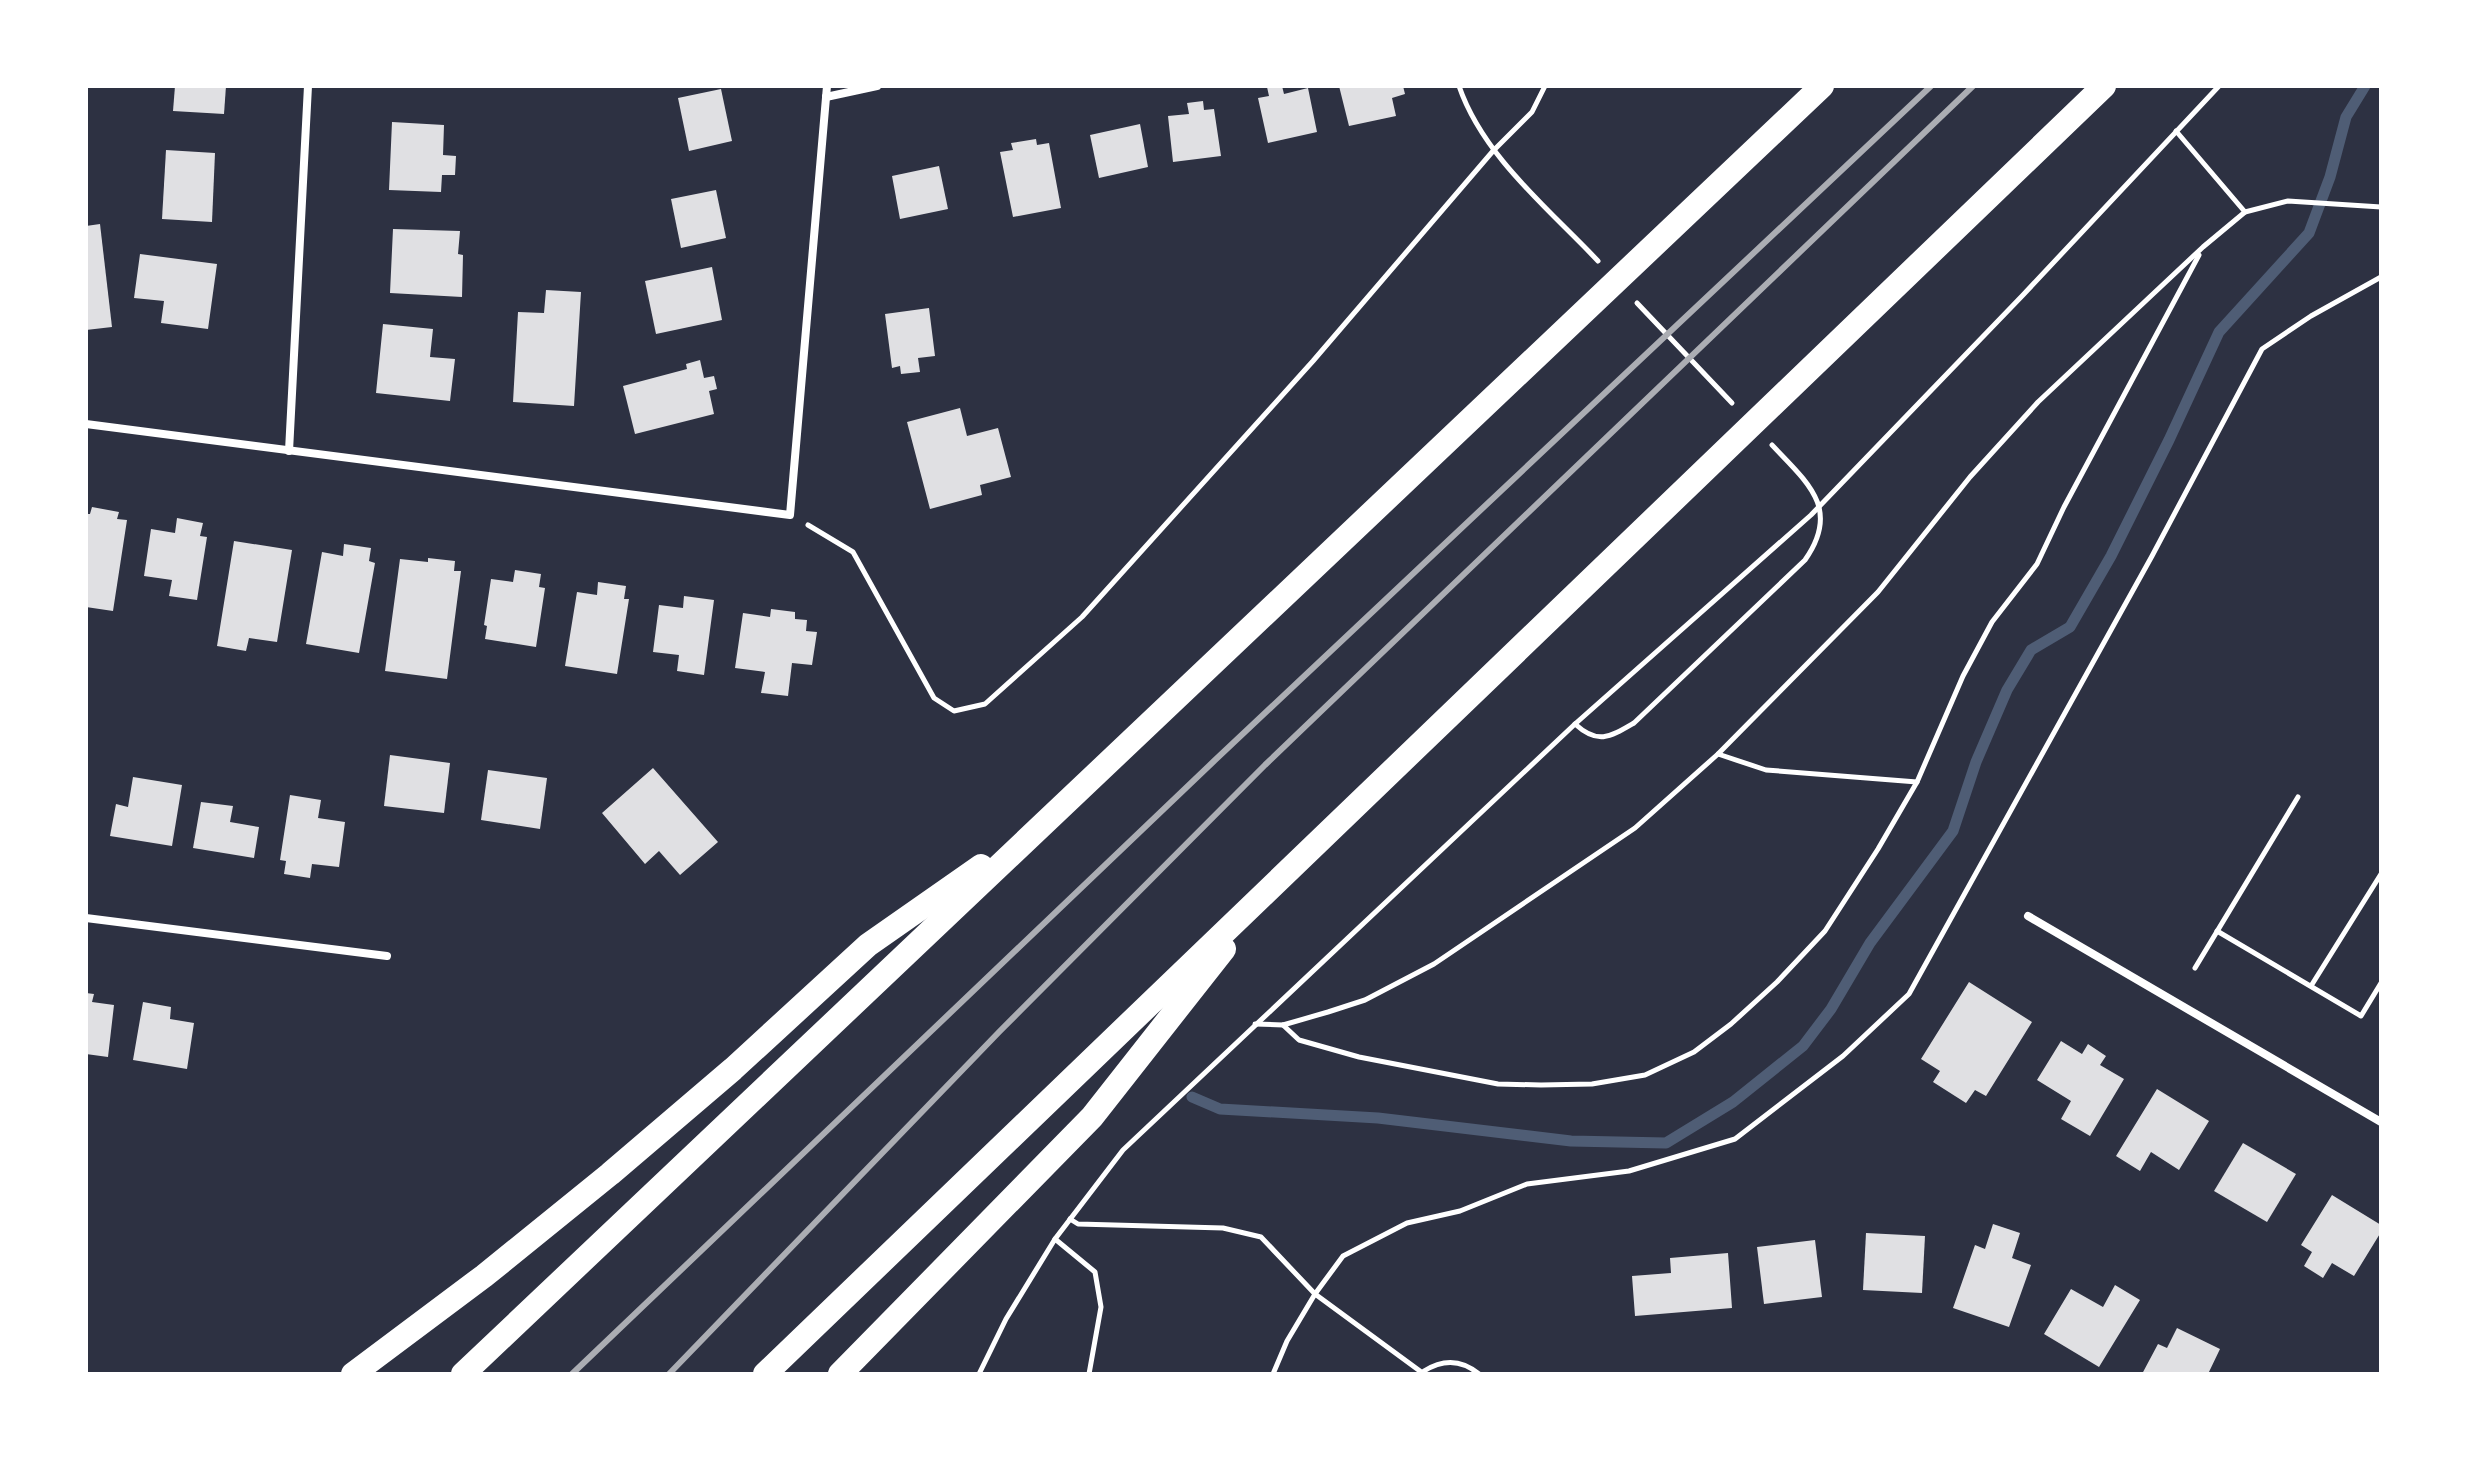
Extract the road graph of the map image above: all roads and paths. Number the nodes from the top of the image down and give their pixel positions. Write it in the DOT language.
graph roads {
  1 [pos="308,86"];
  2 [pos="827,86"];
  3 [pos="877,86"];
  4 [pos="1459,86"];
  5 [pos="1545,86"];
  6 [pos="1822,86"];
  7 [pos="2104,86"];
  8 [pos="2219,86"];
  9 [pos="826,97"];
  10 [pos="2176,131"];
  11 [pos="1493,151"];
  12 [pos="2378,207"];
  13 [pos="2245,212"];
  14 [pos="2203,247"];
  15 [pos="1608,272"];
  16 [pos="2381,277"];
  17 [pos="1630,295"];
  18 [pos="1739,410"];
  19 [pos="86,424"];
  20 [pos="1772,445"];
  21 [pos="289,451"];
  22 [pos="790,515"];
  23 [pos="1575,724"];
  24 [pos="1718,754"];
  25 [pos="1917,782"];
  26 [pos="2298,797"];
  27 [pos="1049,818"];
  28 [pos="2381,874"];
  29 [pos="1277,881"];
  30 [pos="2028,916"];
  31 [pos="86,918"];
  32 [pos="2217,931"];
  33 [pos="387,956"];
  34 [pos="2195,968"];
  35 [pos="2381,983"];
  36 [pos="2311,986"];
  37 [pos="1255,1024"];
  38 [pos="1283,1025"];
  39 [pos="2381,1122"];
  40 [pos="1070,1219"];
  41 [pos="1055,1239"];
  42 [pos="1315,1294"];
  43 [pos="1424,1373"];
  44 [pos="353,1374"];
  45 [pos="463,1374"];
  46 [pos="765,1374"];
  47 [pos="840,1374"];
  48 [pos="979,1374"];
  49 [pos="1089,1374"];
  50 [pos="1273,1374"];
  51 [pos="1479,1374"];
  1 -- 21 [label="street"];
  2 -- 9 [label="street"];
  3 -- 9 [label="street"];
  4 -- 11 [label="path"];
  5 -- 11 [label="path"];
  6 -- 27 [label="highway"];
  7 -- 29 [label="highway"];
  8 -- 10 [label="path"];
  9 -- 22 [label="street"];
  10 -- 13 [label="path"];
  10 -- 23 [label="path"];
  11 -- 15 [label="path"];
  11 -- 22 [label="path"];
  12 -- 13 [label="path"];
  13 -- 14 [label="path"];
  14 -- 24 [label="path"];
  14 -- 25 [label="path"];
  16 -- 42 [label="path"];
  17 -- 18 [label="path"];
  19 -- 21 [label="street"];
  20 -- 23 [label="path"];
  21 -- 22 [label="street"];
  23 -- 37 [label="path"];
  24 -- 25 [label="path"];
  24 -- 38 [label="path"];
  25 -- 38 [label="path"];
  26 -- 32 [label="path"];
  27 -- 44 [label="highway"];
  27 -- 45 [label="highway"];
  28 -- 36 [label="path"];
  29 -- 46 [label="highway"];
  29 -- 47 [label="highway"];
  30 -- 39 [label="street"];
  31 -- 33 [label="street"];
  32 -- 34 [label="path"];
  32 -- 36 [label="path"];
  35 -- 36 [label="path"];
  37 -- 38 [label="path"];
  37 -- 40 [label="path"];
  40 -- 41 [label="path"];
  40 -- 42 [label="path"];
  41 -- 48 [label="path"];
  41 -- 49 [label="path"];
  42 -- 43 [label="path"];
  42 -- 50 [label="path"];
  43 -- 51 [label="path"];
}
